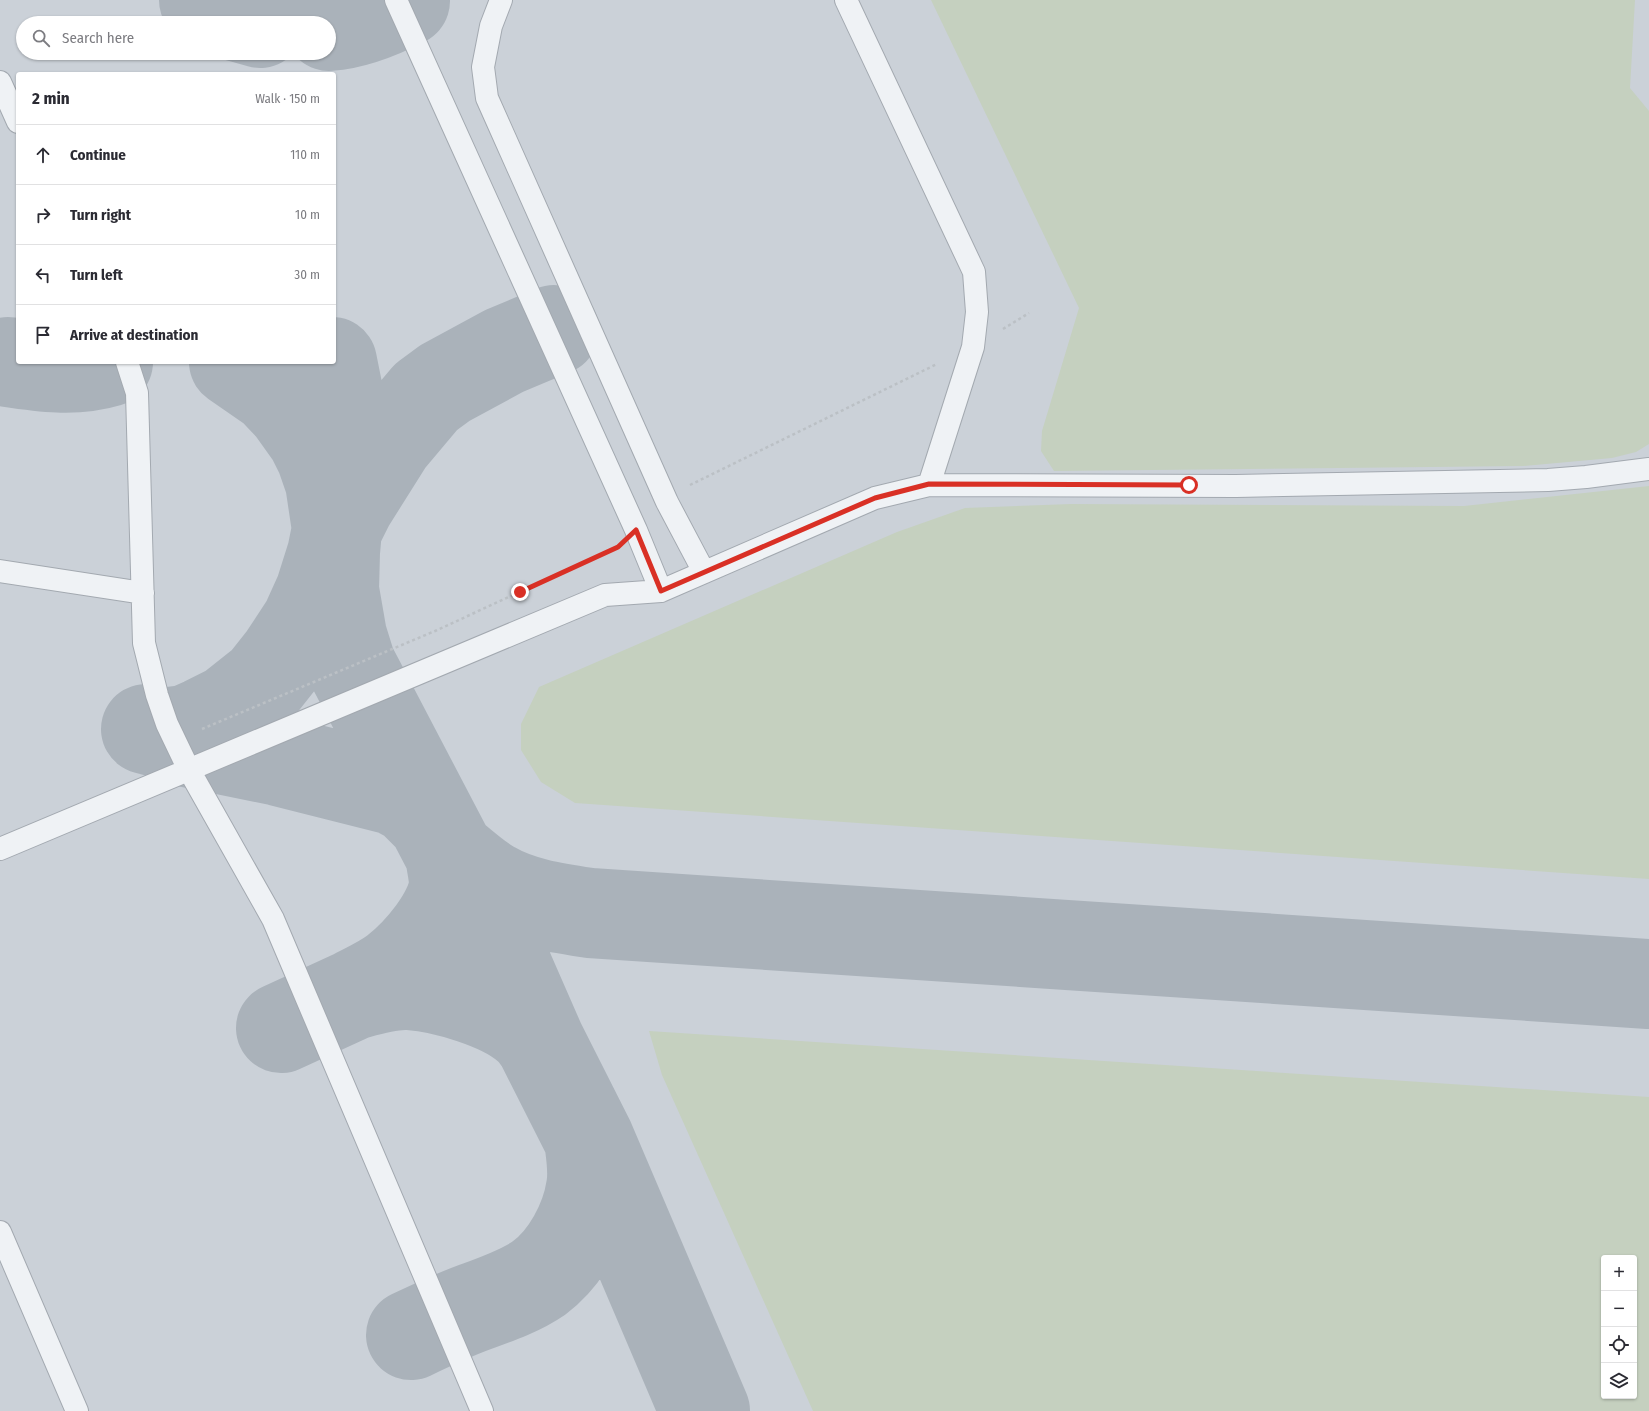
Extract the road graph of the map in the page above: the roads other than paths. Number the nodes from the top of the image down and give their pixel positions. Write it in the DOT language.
graph roads {
  1 [pos="396,0"];
  2 [pos="500,0"];
  3 [pos="846,0"];
  4 [pos="0,82"];
  5 [pos="16,118"];
  6 [pos="128,364"];
  7 [pos="1649,468"];
  8 [pos="929,484"];
  9 [pos="0,571"];
  10 [pos="704,572"];
  11 [pos="661,591"];
  12 [pos="143,593"];
  13 [pos="189,770"];
  14 [pos="0,849"];
  15 [pos="0,1232"];
  16 [pos="77,1411"];
  17 [pos="482,1411"];
  1 -- 11 [label="lane"];
  2 -- 10 [label="lane"];
  3 -- 8 [label="lane"];
  4 -- 5 [label="lane"];
  6 -- 12 [label="lane"];
  7 -- 8 [label="lane"];
  8 -- 10 [label="lane"];
  9 -- 12 [label="lane"];
  10 -- 11 [label="lane"];
  11 -- 13 [label="lane"];
  12 -- 13 [label="lane"];
  13 -- 14 [label="lane"];
  13 -- 17 [label="lane"];
  15 -- 16 [label="lane"];
}
